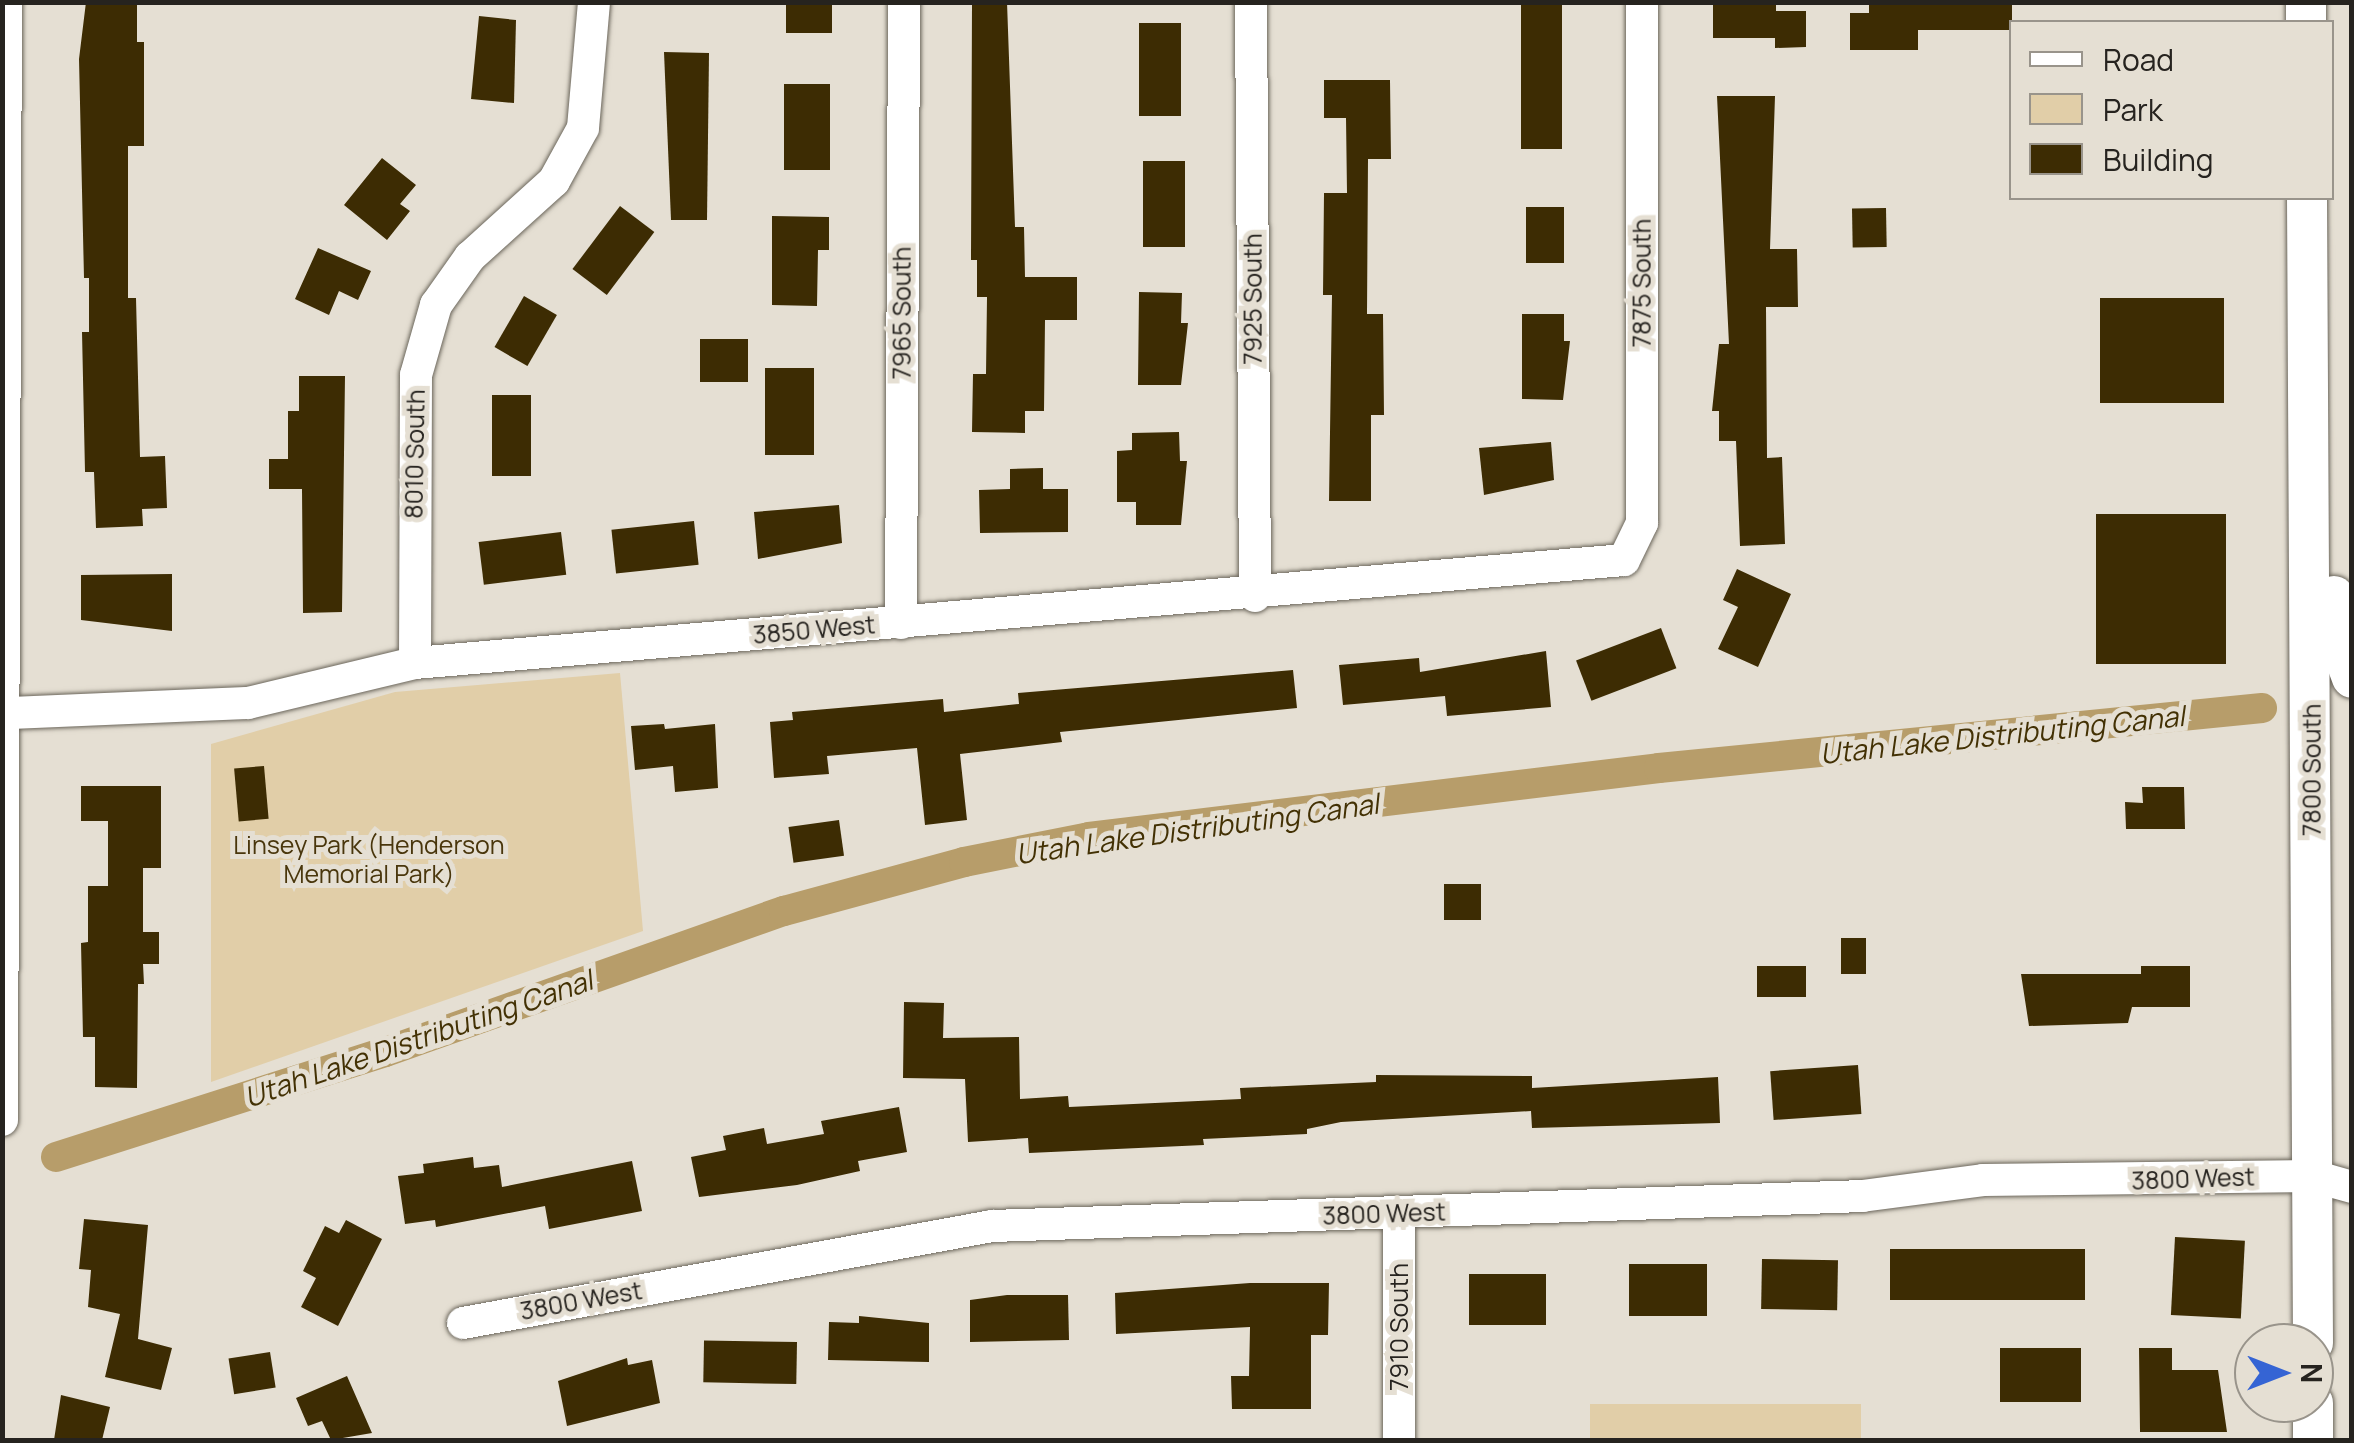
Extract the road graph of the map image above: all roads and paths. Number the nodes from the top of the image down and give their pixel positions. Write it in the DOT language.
graph roads {
  1 [pos="6,2"];
  2 [pos="594,2"];
  3 [pos="904,2"];
  4 [pos="1251,2"];
  5 [pos="1642,2"];
  6 [pos="5,186"];
  7 [pos="2307,200"];
  8 [pos="2310,468"];
  9 [pos="1624,560"];
  10 [pos="1255,596"];
  11 [pos="900,623"];
  12 [pos="415,664"];
  13 [pos="2352,678"];
  14 [pos="9,713"];
  15 [pos="3,977"];
  16 [pos="2,1120"];
  17 [pos="2352,1160"];
  18 [pos="2313,1176"];
  19 [pos="2352,1186"];
  20 [pos="1400,1214"];
  21 [pos="463,1323"];
  22 [pos="2313,1323"];
  23 [pos="1399,1440"];
  1 -- 6 [label="street"];
  2 -- 12 [label="street, 8010 South"];
  3 -- 11 [label="street, 7965 South"];
  4 -- 10 [label="street, 7925 South"];
  5 -- 9 [label="street, 7875 South"];
  6 -- 14 [label="street"];
  7 -- 8 [label="main road, 7800 South"];
  8 -- 13 [label="main road"];
  8 -- 18 [label="main road, 7800 South"];
  9 -- 10 [label="street, 3850 West"];
  10 -- 11 [label="street, 3850 West"];
  11 -- 12 [label="street, 3850 West"];
  12 -- 14 [label="street, 3850 West"];
  14 -- 15 [label="street"];
  15 -- 16 [label="street"];
  17 -- 18 [label="street"];
  18 -- 19 [label="street"];
  18 -- 20 [label="street, 3800 West"];
  18 -- 22 [label="main road, 7800 South"];
  20 -- 21 [label="street, 3800 West"];
  20 -- 23 [label="street, 7910 South"];
}
